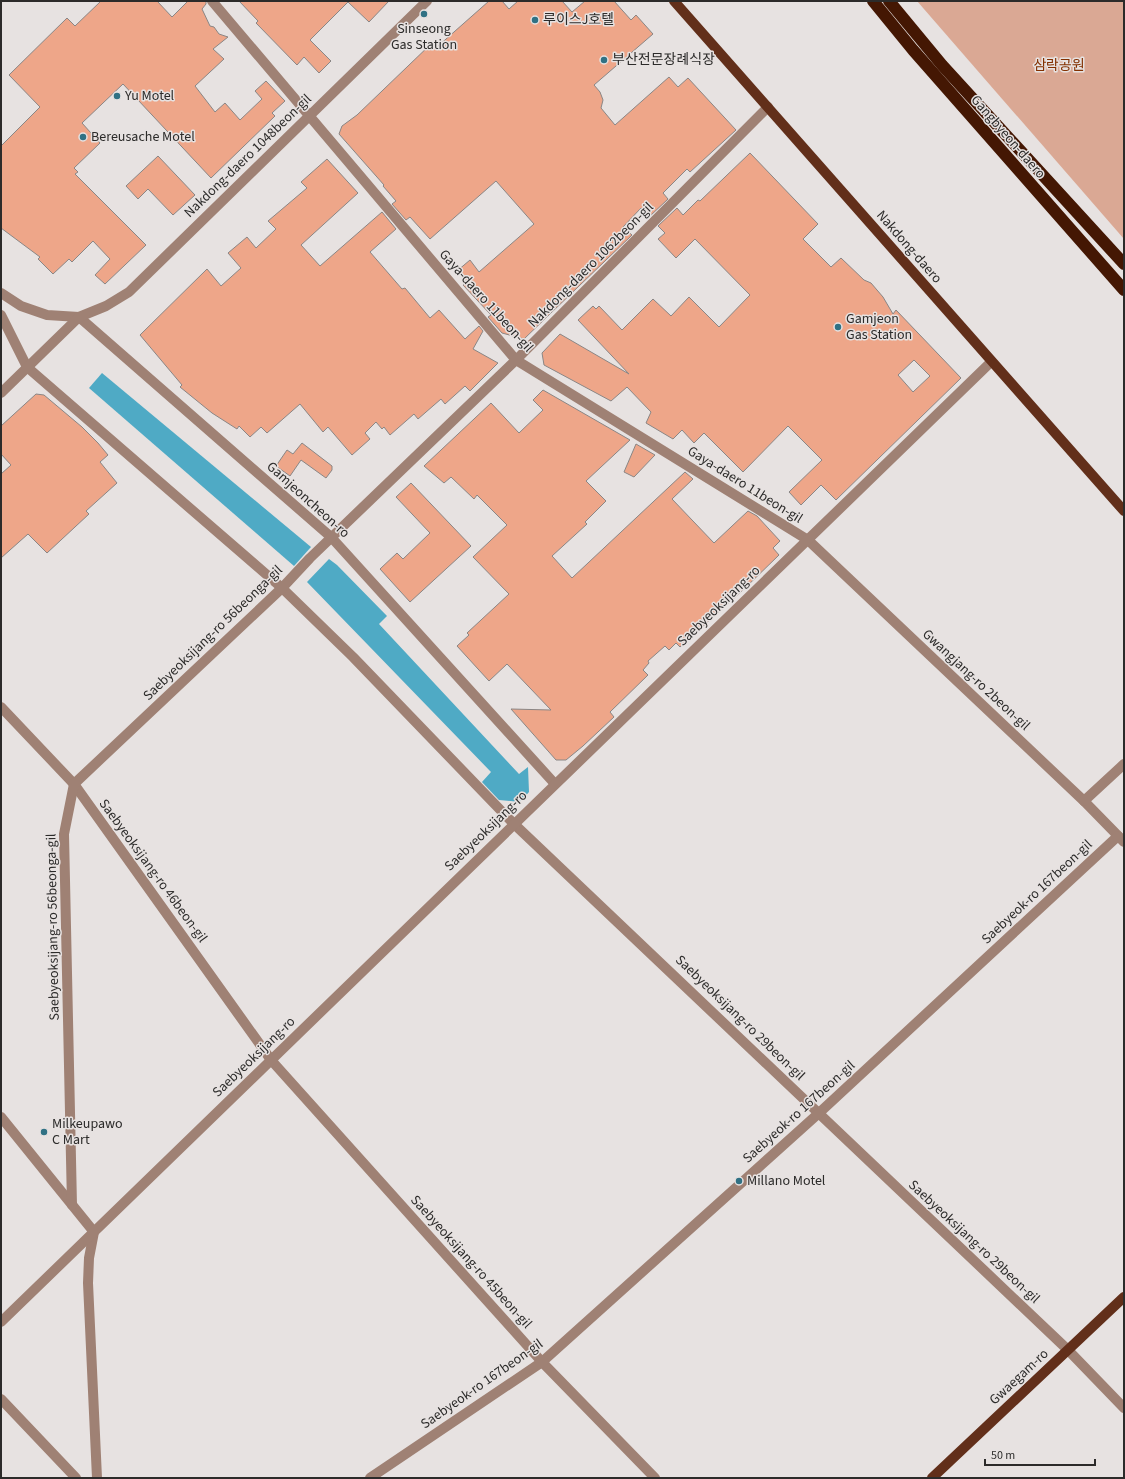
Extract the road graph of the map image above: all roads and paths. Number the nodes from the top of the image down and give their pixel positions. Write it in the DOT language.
graph roads {
  1 [pos="212,1"];
  2 [pos="427,1"];
  3 [pos="674,1"];
  4 [pos="873,1"];
  5 [pos="889,1"];
  6 [pos="768,107"];
  7 [pos="309,117"];
  8 [pos="1119,256"];
  9 [pos="1124,264"];
  10 [pos="1124,290"];
  11 [pos="1,293"];
  12 [pos="1,315"];
  13 [pos="78,317"];
  14 [pos="516,360"];
  15 [pos="991,362"];
  16 [pos="27,367"];
  17 [pos="1,393"];
  18 [pos="1124,511"];
  19 [pos="331,538"];
  20 [pos="808,540"];
  21 [pos="310,558"];
  22 [pos="282,588"];
  23 [pos="1,707"];
  24 [pos="1124,764"];
  25 [pos="74,784"];
  26 [pos="556,784"];
  27 [pos="1084,801"];
  28 [pos="514,823"];
  29 [pos="1121,839"];
  30 [pos="271,1060"];
  31 [pos="819,1113"];
  32 [pos="1,1117"];
  33 [pos="72,1205"];
  34 [pos="94,1232"];
  35 [pos="1124,1297"];
  36 [pos="1,1322"];
  37 [pos="1068,1350"];
  38 [pos="542,1362"];
  39 [pos="1,1399"];
  40 [pos="1124,1408"];
  41 [pos="76,1478"];
  42 [pos="97,1478"];
  43 [pos="370,1478"];
  44 [pos="655,1478"];
  45 [pos="932,1478"];
  1 -- 7 [label="street, Gaya-daero 11beon-gil"];
  2 -- 7 [label="street, Nakdong-daero 1048beon-gil"];
  3 -- 6 [label="main road, Nakdong-daero"];
  4 -- 10 [label="highway, Gangbyeon-daero"];
  5 -- 8 [label="highway, Gangbyeon-daero"];
  6 -- 14 [label="street, Nakdong-daero 1062beon-gil"];
  6 -- 15 [label="main road, Nakdong-daero"];
  7 -- 13 [label="street, Nakdong-daero 1048beon-gil"];
  7 -- 14 [label="street, Gaya-daero 11beon-gil"];
  8 -- 9 [label="highway, Gangbyeon-daero"];
  11 -- 13 [label="street"];
  12 -- 16 [label="street"];
  13 -- 16 [label="street"];
  13 -- 19 [label="street, Gamjeoncheon-ro"];
  14 -- 19 [label="street, Nakdong-daero 1062beon-gil"];
  14 -- 20 [label="street, Gaya-daero 11beon-gil"];
  15 -- 18 [label="main road, Nakdong-daero"];
  15 -- 20 [label="street, Saebyeoksijang-ro"];
  16 -- 17 [label="street"];
  16 -- 22 [label="street"];
  19 -- 21 [label="street, Nakdong-daero 1062beon-gil"];
  19 -- 26 [label="street, Gamjeoncheon-ro"];
  20 -- 26 [label="street, Saebyeoksijang-ro"];
  20 -- 27 [label="street, Gwangjang-ro 2beon-gil"];
  21 -- 22 [label="street, Saebyeoksijang-ro 56beonga-gil"];
  22 -- 25 [label="street, Saebyeoksijang-ro 56beonga-gil"];
  22 -- 28 [label="street"];
  23 -- 25 [label="street, Saebyeoksijang-ro 46beon-gil"];
  24 -- 27 [label="street"];
  25 -- 30 [label="street, Saebyeoksijang-ro 46beon-gil"];
  25 -- 33 [label="street, Saebyeoksijang-ro 56beonga-gil"];
  26 -- 28 [label="street, Saebyeoksijang-ro"];
  27 -- 29 [label="street, Gwangjang-ro 2beon-gil"];
  28 -- 30 [label="street, Saebyeoksijang-ro"];
  28 -- 31 [label="street, Saebyeoksijang-ro 29beon-gil"];
  29 -- 31 [label="street, Saebyeok-ro 167beon-gil"];
  30 -- 34 [label="street, Saebyeoksijang-ro"];
  30 -- 38 [label="street, Saebyeoksijang-ro 45beon-gil"];
  31 -- 37 [label="street, Saebyeoksijang-ro 29beon-gil"];
  31 -- 38 [label="street, Saebyeok-ro 167beon-gil"];
  32 -- 33 [label="street"];
  33 -- 34 [label="street"];
  34 -- 36 [label="street, Saebyeoksijang-ro"];
  34 -- 42 [label="street"];
  35 -- 37 [label="main road, Gwaegam-ro"];
  37 -- 40 [label="street, Saebyeoksijang-ro 29beon-gil"];
  37 -- 45 [label="main road, Gwaegam-ro"];
  38 -- 43 [label="street, Saebyeok-ro 167beon-gil"];
  38 -- 44 [label="street, Saebyeoksijang-ro 45beon-gil"];
  39 -- 41 [label="street"];
}
